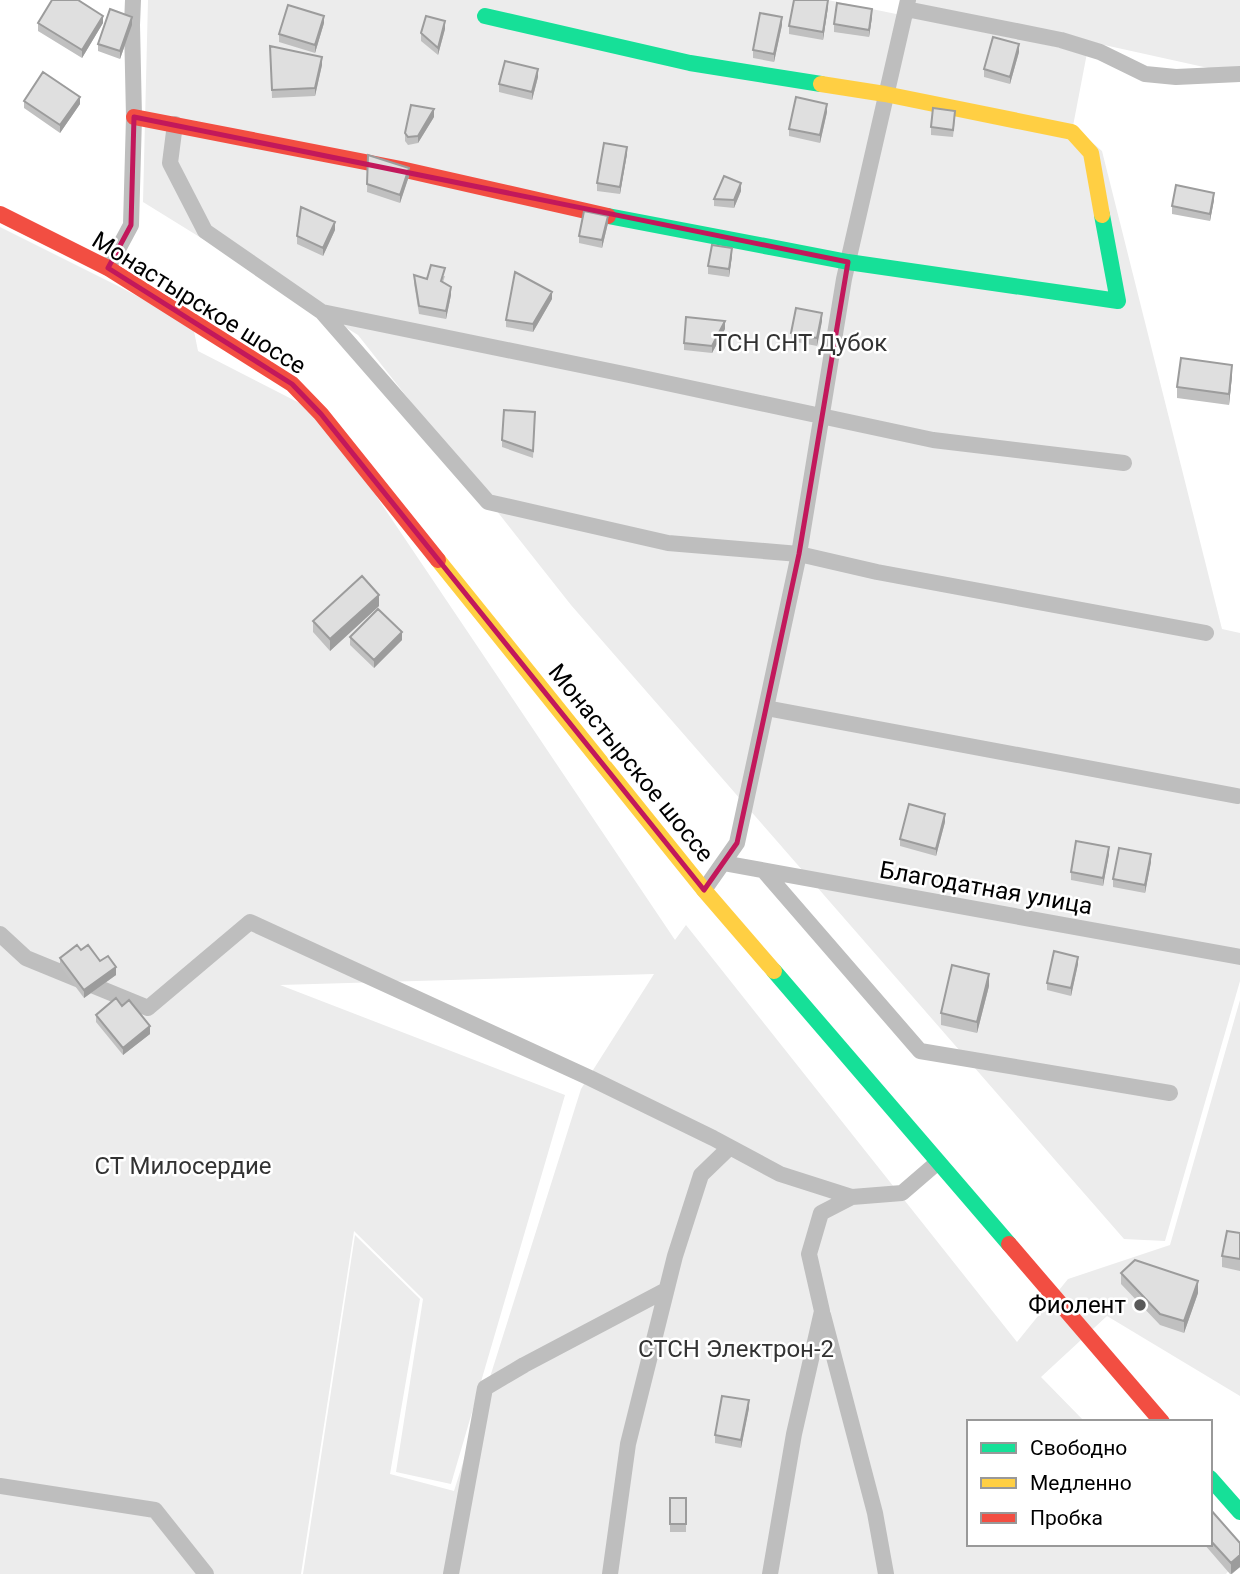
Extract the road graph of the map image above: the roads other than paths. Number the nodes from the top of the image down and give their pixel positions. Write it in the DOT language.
graph roads {
  1 [pos="133,0"];
  2 [pos="907,5"];
  3 [pos="485,16"];
  4 [pos="1240,74"];
  5 [pos="885,94"];
  6 [pos="134,117"];
  7 [pos="175,124"];
  8 [pos="0,214"];
  9 [pos="848,262"];
  10 [pos="108,268"];
  11 [pos="322,312"];
  12 [pos="821,417"];
  13 [pos="1124,463"];
  14 [pos="799,554"];
  15 [pos="1206,633"];
  16 [pos="766,708"];
  17 [pos="1237,796"];
  18 [pos="723,863"];
  19 [pos="764,871"];
  20 [pos="704,890"];
  21 [pos="0,934"];
  22 [pos="1240,957"];
  23 [pos="1170,1093"];
  24 [pos="730,1147"];
  25 [pos="938,1162"];
  26 [pos="852,1196"];
  27 [pos="666,1290"];
  28 [pos="822,1311"];
  29 [pos="1160,1420"];
  30 [pos="1212,1480"];
  31 [pos="0,1486"];
  32 [pos="1240,1512"];
  33 [pos="206,1574"];
  34 [pos="451,1574"];
  35 [pos="610,1574"];
  36 [pos="770,1574"];
  37 [pos="886,1574"];
  1 -- 6 [label="street"];
  2 -- 4 [label="street"];
  2 -- 5 [label="street"];
  3 -- 5 [label="street"];
  5 -- 9 [label="street"];
  5 -- 9 [label="street"];
  6 -- 7 [label="street"];
  6 -- 10 [label="street"];
  7 -- 9 [label="street"];
  7 -- 11 [label="street"];
  8 -- 10 [label="street, Монастырское шоссе"];
  9 -- 12 [label="street"];
  10 -- 20 [label="street, Монастырское шоссе"];
  11 -- 12 [label="street"];
  11 -- 14 [label="street"];
  12 -- 13 [label="street"];
  12 -- 14 [label="street"];
  14 -- 15 [label="street"];
  14 -- 16 [label="street"];
  16 -- 17 [label="street"];
  16 -- 18 [label="street"];
  18 -- 19 [label="street, Благодатная улица"];
  18 -- 20 [label="street"];
  19 -- 22 [label="street, Благодатная улица"];
  19 -- 23 [label="street"];
  20 -- 25 [label="street, Монастырское шоссе"];
  21 -- 24 [label="street"];
  24 -- 26 [label="street"];
  24 -- 27 [label="street"];
  25 -- 26 [label="street"];
  25 -- 29 [label="street, Монастырское шоссе"];
  26 -- 28 [label="street"];
  27 -- 34 [label="street"];
  27 -- 35 [label="street"];
  28 -- 36 [label="street"];
  28 -- 37 [label="street"];
  30 -- 32 [label="street"];
  31 -- 33 [label="street"];
}
